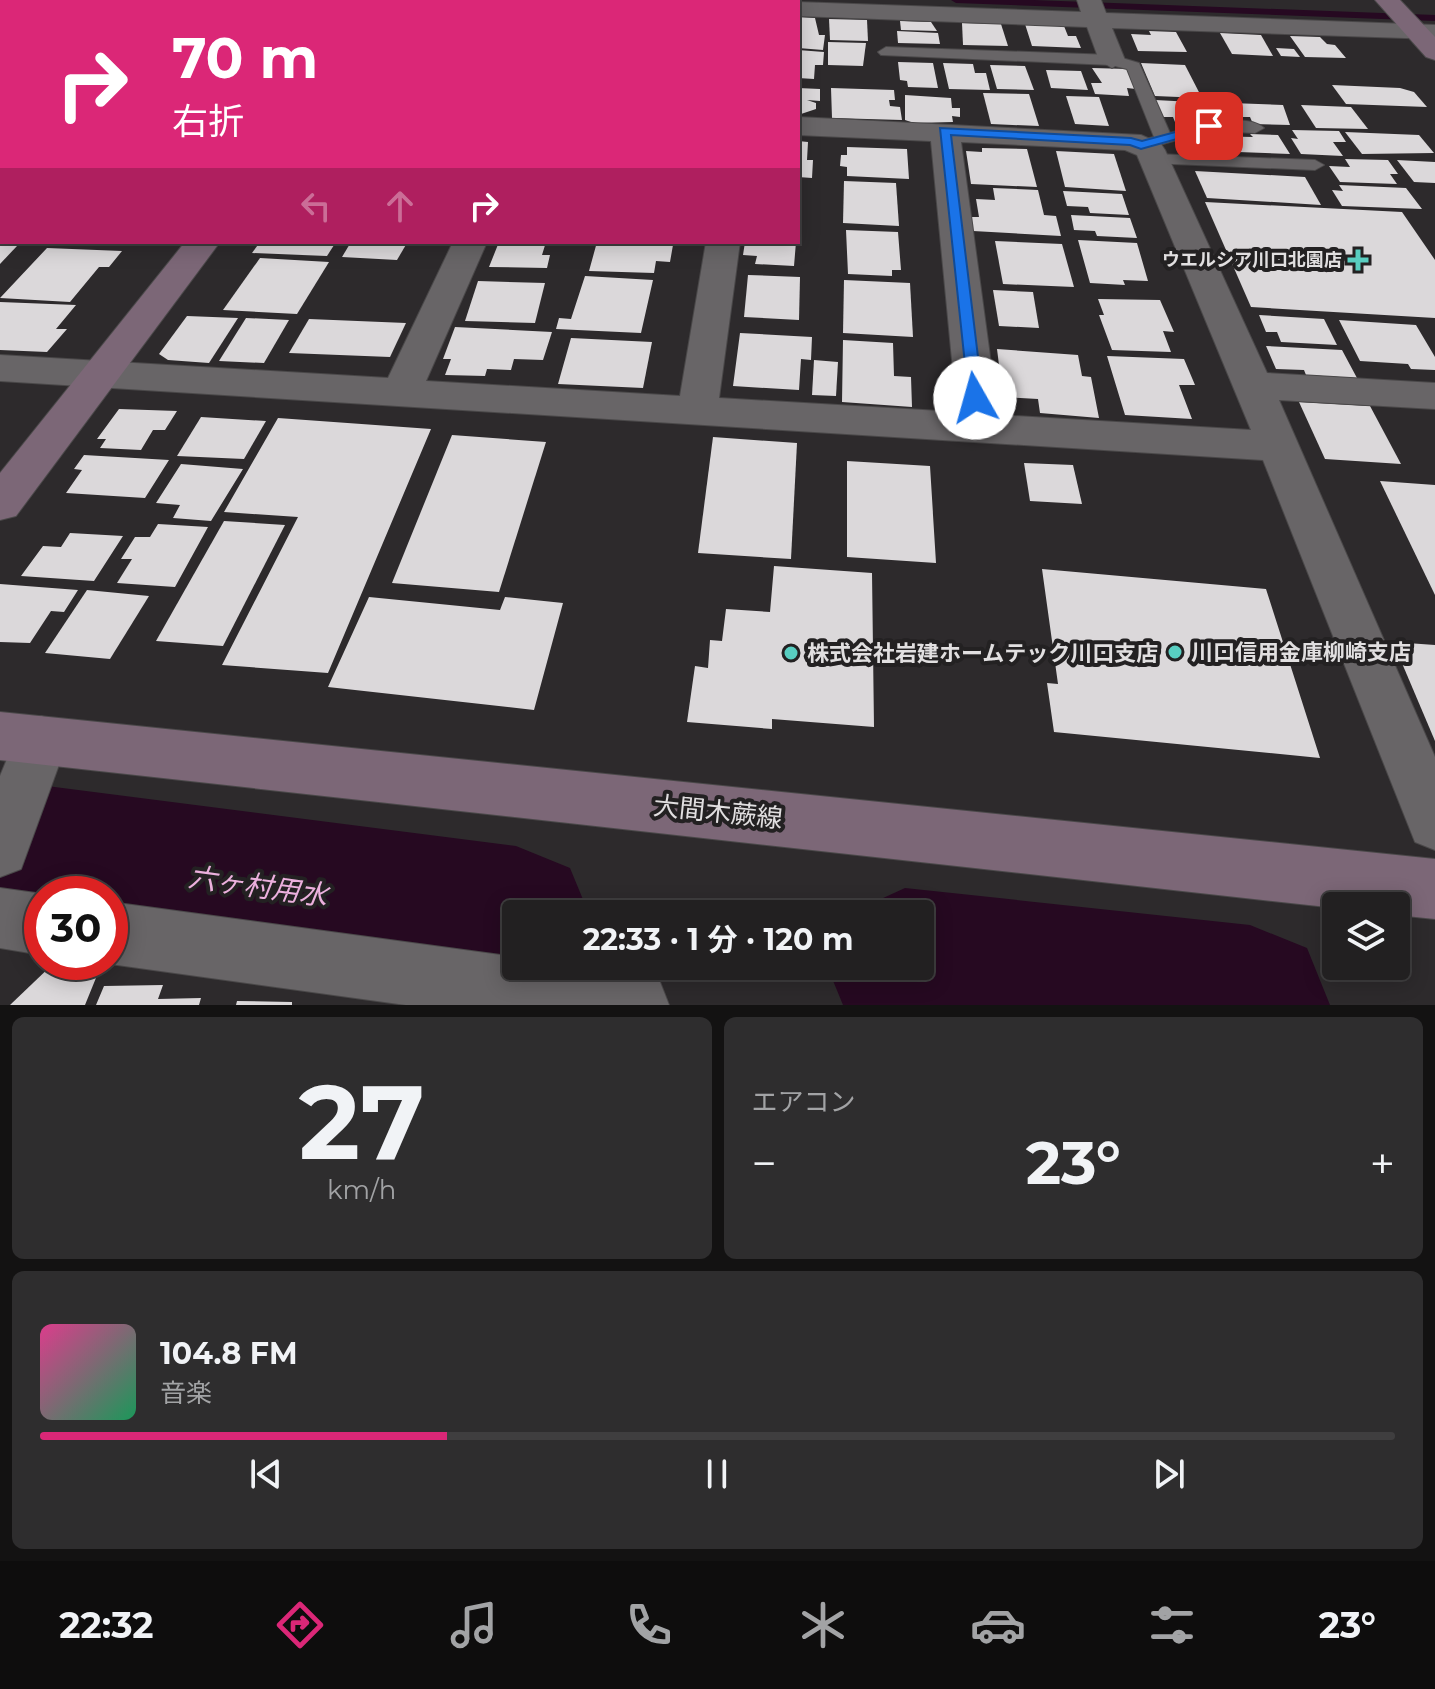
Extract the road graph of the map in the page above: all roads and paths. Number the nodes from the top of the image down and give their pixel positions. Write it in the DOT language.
graph roads {
  1 [pos="1362,3"];
  2 [pos="800,9"];
  3 [pos="1093,10"];
  4 [pos="1405,17"];
  5 [pos="886,52"];
  6 [pos="1435,52"];
  7 [pos="1112,60"];
  8 [pos="800,126"];
  9 [pos="1255,128"];
  10 [pos="945,131"];
  11 [pos="1153,148"];
  12 [pos="1315,165"];
  13 [pos="201,244"];
  14 [pos="469,244"];
  15 [pos="723,244"];
  16 [pos="0,368"];
  17 [pos="100,374"];
  18 [pos="1253,385"];
  19 [pos="401,393"];
  20 [pos="1435,396"];
  21 [pos="697,411"];
  22 [pos="979,428"];
  23 [pos="1278,446"];
  24 [pos="0,504"];
  25 [pos="21,738"];
  26 [pos="1435,823"];
  27 [pos="0,849"];
  28 [pos="1435,889"];
  29 [pos="0,918"];
  30 [pos="24,921"];
  31 [pos="128,935"];
  32 [pos="637,1005"];
  1 -- 4 [label="street"];
  2 -- 3 [label="street"];
  3 -- 4 [label="street"];
  3 -- 7 [label="street"];
  4 -- 6 [label="main road"];
  5 -- 7 [label="lane"];
  7 -- 11 [label="lane"];
  8 -- 10 [label="street"];
  9 -- 11 [label="lane"];
  10 -- 11 [label="street"];
  10 -- 22 [label="street"];
  11 -- 12 [label="lane"];
  11 -- 18 [label="street"];
  13 -- 17 [label="main road"];
  14 -- 19 [label="street"];
  15 -- 21 [label="street"];
  16 -- 17 [label="street"];
  17 -- 19 [label="street"];
  17 -- 24 [label="main road"];
  18 -- 20 [label="street"];
  18 -- 23 [label="street"];
  19 -- 21 [label="street"];
  21 -- 22 [label="street"];
  22 -- 23 [label="street"];
  23 -- 26 [label="street"];
  25 -- 27 [label="street"];
  25 -- 28 [label="main road, 大間木蕨線"];
  29 -- 30 [label="street"];
  31 -- 32 [label="street"];
}
